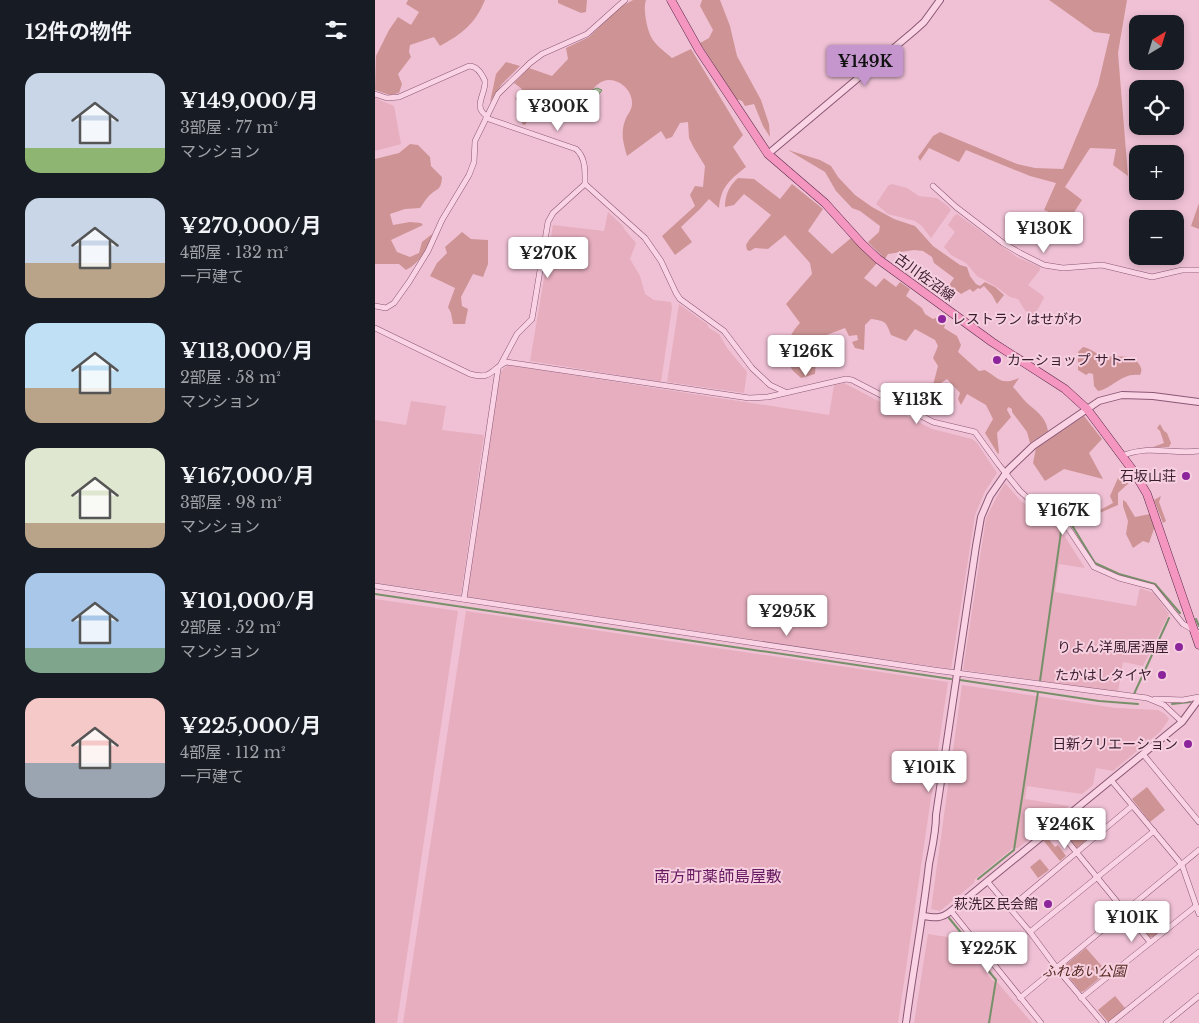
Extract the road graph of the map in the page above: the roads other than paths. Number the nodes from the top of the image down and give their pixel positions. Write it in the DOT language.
graph roads {
  1 [pos="625,0"];
  2 [pos="671,0"];
  3 [pos="940,0"];
  4 [pos="375,94"];
  5 [pos="486,117"];
  6 [pos="768,154"];
  7 [pos="585,184"];
  8 [pos="933,186"];
  9 [pos="1199,270"];
  10 [pos="375,306"];
  11 [pos="375,328"];
  12 [pos="499,366"];
  13 [pos="785,392"];
  14 [pos="1199,402"];
  15 [pos="1087,409"];
  16 [pos="1199,451"];
  17 [pos="1122,456"];
  18 [pos="1005,473"];
  19 [pos="375,586"];
  20 [pos="464,600"];
  21 [pos="1198,638"];
  22 [pos="957,672"];
  23 [pos="1147,698"];
  24 [pos="1199,698"];
  25 [pos="1182,722"];
  26 [pos="1143,754"];
  27 [pos="1111,780"];
  28 [pos="1133,806"];
  29 [pos="1199,822"];
  30 [pos="1055,826"];
  31 [pos="1154,831"];
  32 [pos="1199,850"];
  33 [pos="1077,853"];
  34 [pos="1181,865"];
  35 [pos="1097,878"];
  36 [pos="987,881"];
  37 [pos="1196,906"];
  38 [pos="1010,908"];
  39 [pos="951,911"];
  40 [pos="1125,912"];
  41 [pos="1199,914"];
  42 [pos="923,916"];
  43 [pos="1030,932"];
  44 [pos="1150,942"];
  45 [pos="1199,952"];
  46 [pos="1056,967"];
  47 [pos="1199,996"];
  48 [pos="1020,998"];
  49 [pos="1081,998"];
  50 [pos="906,1023"];
  51 [pos="1041,1023"];
  52 [pos="1103,1023"];
  53 [pos="1111,1023"];
  54 [pos="1166,1023"];
  1 -- 5 [label="street"];
  2 -- 6 [label="main road, 古川佐沼線"];
  3 -- 6 [label="street"];
  4 -- 5 [label="street"];
  5 -- 7 [label="street"];
  5 -- 10 [label="street"];
  6 -- 15 [label="main road, 古川佐沼線"];
  7 -- 12 [label="street"];
  7 -- 13 [label="street"];
  8 -- 9 [label="street"];
  11 -- 12 [label="street"];
  12 -- 13 [label="street"];
  12 -- 20 [label="street"];
  13 -- 18 [label="street"];
  14 -- 15 [label="street"];
  15 -- 17 [label="main road, 古川佐沼線"];
  15 -- 18 [label="street"];
  16 -- 17 [label="street"];
  17 -- 21 [label="main road, 古川佐沼線"];
  18 -- 21 [label="street"];
  18 -- 22 [label="street"];
  19 -- 20 [label="street"];
  20 -- 22 [label="street"];
  22 -- 23 [label="street"];
  22 -- 42 [label="street"];
  23 -- 24 [label="street"];
  23 -- 25 [label="street"];
  24 -- 25 [label="street"];
  25 -- 26 [label="street"];
  26 -- 27 [label="street"];
  26 -- 29 [label="street"];
  27 -- 28 [label="street"];
  27 -- 30 [label="street"];
  28 -- 31 [label="street"];
  28 -- 33 [label="street"];
  30 -- 33 [label="street"];
  30 -- 36 [label="street"];
  31 -- 34 [label="street"];
  31 -- 35 [label="street"];
  32 -- 34 [label="street"];
  33 -- 35 [label="street"];
  33 -- 38 [label="street"];
  34 -- 37 [label="street"];
  34 -- 40 [label="street"];
  35 -- 40 [label="street"];
  35 -- 43 [label="street"];
  36 -- 38 [label="street"];
  36 -- 39 [label="street"];
  37 -- 41 [label="street"];
  37 -- 44 [label="street"];
  38 -- 43 [label="street"];
  39 -- 42 [label="street"];
  39 -- 48 [label="street"];
  40 -- 44 [label="street"];
  40 -- 46 [label="street"];
  42 -- 50 [label="street"];
  43 -- 46 [label="street"];
  44 -- 49 [label="street"];
  45 -- 53 [label="street"];
  46 -- 48 [label="street"];
  46 -- 49 [label="street"];
  47 -- 54 [label="street"];
  48 -- 51 [label="street"];
  49 -- 52 [label="street"];
}
